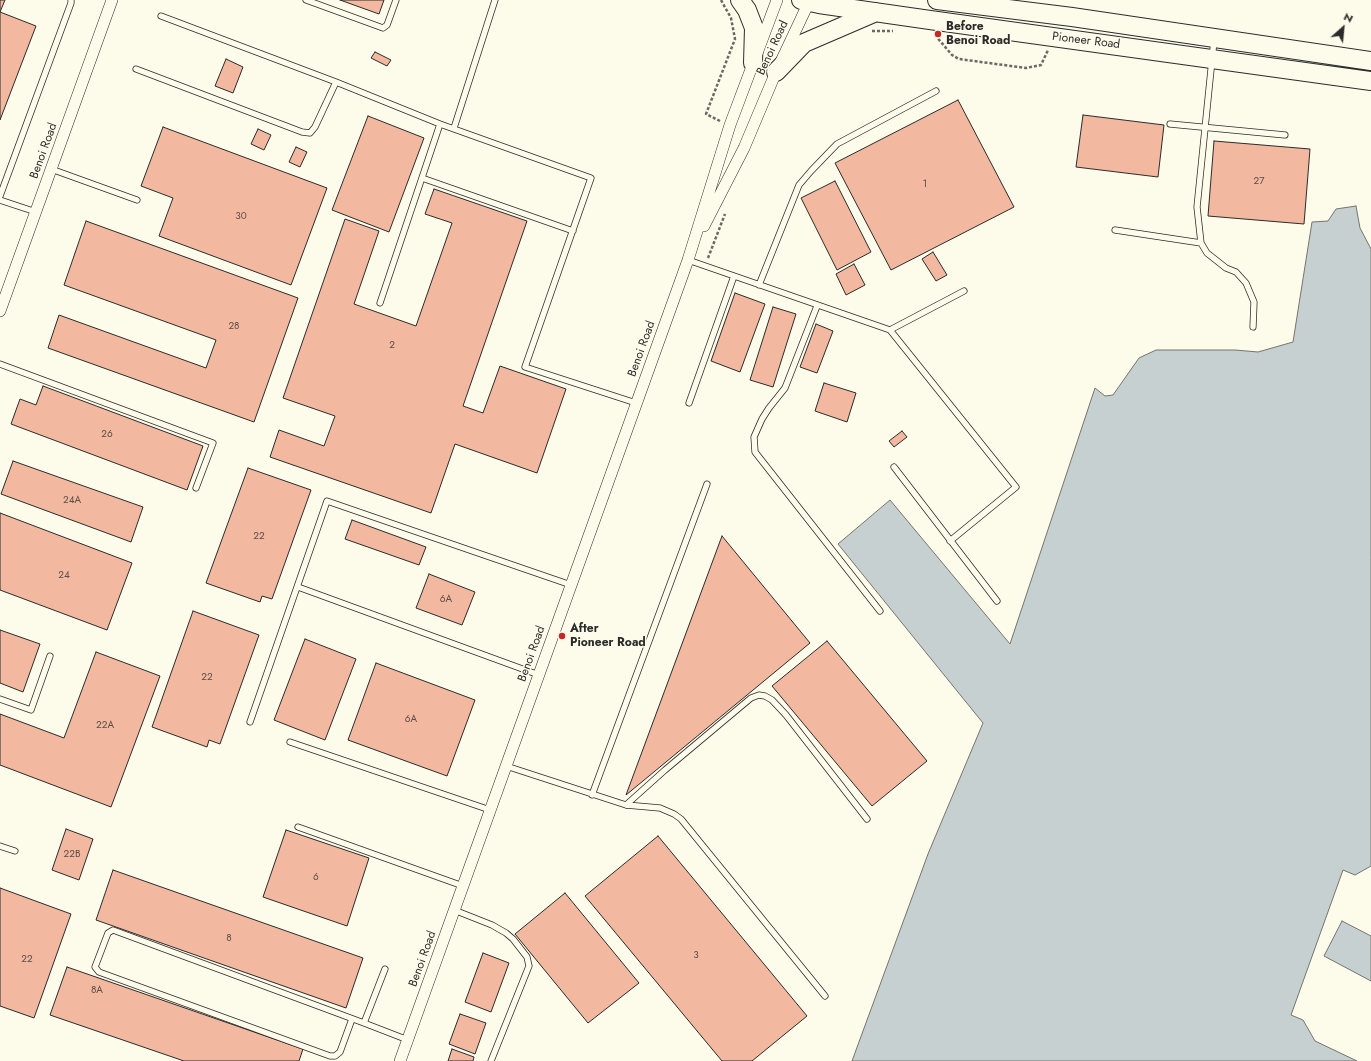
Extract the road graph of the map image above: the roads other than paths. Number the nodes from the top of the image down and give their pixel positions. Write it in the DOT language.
graph roads {
  1 [pos="71,0"];
  2 [pos="112,0"];
  3 [pos="306,0"];
  4 [pos="396,0"];
  5 [pos="495,0"];
  6 [pos="740,0"];
  7 [pos="777,0"];
  8 [pos="937,0"];
  9 [pos="805,1"];
  10 [pos="876,12"];
  11 [pos="161,16"];
  12 [pos="1214,38"];
  13 [pos="1212,59"];
  14 [pos="1371,61"];
  15 [pos="753,63"];
  16 [pos="136,69"];
  17 [pos="776,72"];
  18 [pos="1371,81"];
  19 [pos="336,82"];
  20 [pos="936,91"];
  21 [pos="440,124"];
  22 [pos="1170,124"];
  23 [pos="1205,127"];
  24 [pos="454,128"];
  25 [pos="1286,135"];
  26 [pos="51,169"];
  27 [pos="422,178"];
  28 [pos="0,196"];
  29 [pos="0,200"];
  30 [pos="137,200"];
  31 [pos="36,212"];
  32 [pos="1115,230"];
  33 [pos="573,231"];
  34 [pos="1201,243"];
  35 [pos="689,258"];
  36 [pos="734,276"];
  37 [pos="759,285"];
  38 [pos="964,291"];
  39 [pos="380,303"];
  40 [pos="817,306"];
  41 [pos="0,311"];
  42 [pos="1253,327"];
  43 [pos="890,330"];
  44 [pos="0,364"];
  45 [pos="636,403"];
  46 [pos="689,403"];
  47 [pos="894,466"];
  48 [pos="707,484"];
  49 [pos="196,488"];
  50 [pos="950,541"];
  51 [pos="571,585"];
  52 [pos="298,587"];
  53 [pos="997,601"];
  54 [pos="880,611"];
  55 [pos="50,656"];
  56 [pos="539,675"];
  57 [pos="0,698"];
  58 [pos="250,722"];
  59 [pos="290,742"];
  60 [pos="506,766"];
  61 [pos="592,795"];
  62 [pos="626,805"];
  63 [pos="490,810"];
  64 [pos="867,819"];
  65 [pos="298,827"];
  66 [pos="0,846"];
  67 [pos="15,851"];
  68 [pos="463,886"];
  69 [pos="454,910"];
  70 [pos="385,969"];
  71 [pos="825,996"];
  72 [pos="352,1019"];
  73 [pos="364,1023"];
  74 [pos="408,1040"];
  75 [pos="400,1061"];
  76 [pos="491,1061"];
  1 -- 28 [label="lane"];
  2 -- 26 [label="street, Benoi Road"];
  3 -- 4 [label="lane"];
  5 -- 24 [label="lane"];
  6 -- 15 [label="main road"];
  7 -- 15 [label="street, Benoi Road"];
  8 -- 12 [label="main road, Pioneer Road"];
  9 -- 10 [label="main road, Pioneer Road"];
  9 -- 17 [label="street, Benoi Road"];
  10 -- 13 [label="main road, Pioneer Road"];
  10 -- 17 [label="main road"];
  11 -- 19 [label="lane"];
  12 -- 13 [label="lane"];
  12 -- 14 [label="main road, Pioneer Road"];
  13 -- 18 [label="main road, Pioneer Road"];
  13 -- 23 [label="lane"];
  15 -- 35 [label="street, Benoi Road"];
  16 -- 19 [label="lane"];
  17 -- 35 [label="street, Benoi Road"];
  19 -- 21 [label="lane"];
  20 -- 37 [label="lane"];
  21 -- 24 [label="lane"];
  21 -- 27 [label="lane"];
  22 -- 23 [label="lane"];
  23 -- 25 [label="lane"];
  23 -- 34 [label="lane"];
  24 -- 33 [label="lane"];
  26 -- 30 [label="lane"];
  26 -- 31 [label="street, Benoi Road"];
  27 -- 33 [label="lane"];
  27 -- 39 [label="lane"];
  29 -- 31 [label="lane"];
  31 -- 41 [label="street, Benoi Road"];
  32 -- 34 [label="lane"];
  33 -- 45 [label="lane"];
  34 -- 42 [label="lane"];
  35 -- 36 [label="lane"];
  35 -- 45 [label="street, Benoi Road"];
  36 -- 37 [label="lane"];
  36 -- 46 [label="lane"];
  37 -- 40 [label="lane"];
  38 -- 43 [label="lane"];
  40 -- 43 [label="lane"];
  40 -- 54 [label="lane"];
  43 -- 50 [label="lane"];
  44 -- 49 [label="lane"];
  45 -- 51 [label="street, Benoi Road"];
  47 -- 50 [label="lane"];
  48 -- 61 [label="lane"];
  50 -- 53 [label="lane"];
  51 -- 52 [label="lane"];
  51 -- 56 [label="street, Benoi Road"];
  52 -- 56 [label="lane"];
  52 -- 58 [label="lane"];
  55 -- 57 [label="lane"];
  56 -- 60 [label="street, Benoi Road"];
  59 -- 63 [label="lane"];
  60 -- 61 [label="lane"];
  60 -- 63 [label="street, Benoi Road"];
  61 -- 62 [label="lane"];
  62 -- 64 [label="lane"];
  62 -- 71 [label="lane"];
  63 -- 68 [label="street, Benoi Road"];
  65 -- 68 [label="lane"];
  66 -- 67 [label="lane"];
  68 -- 69 [label="street, Benoi Road"];
  69 -- 74 [label="street, Benoi Road"];
  69 -- 76 [label="lane"];
  70 -- 73 [label="lane"];
  72 -- 72 [label="lane"];
  72 -- 73 [label="lane"];
  73 -- 74 [label="lane"];
  74 -- 75 [label="street, Benoi Road"];
}
